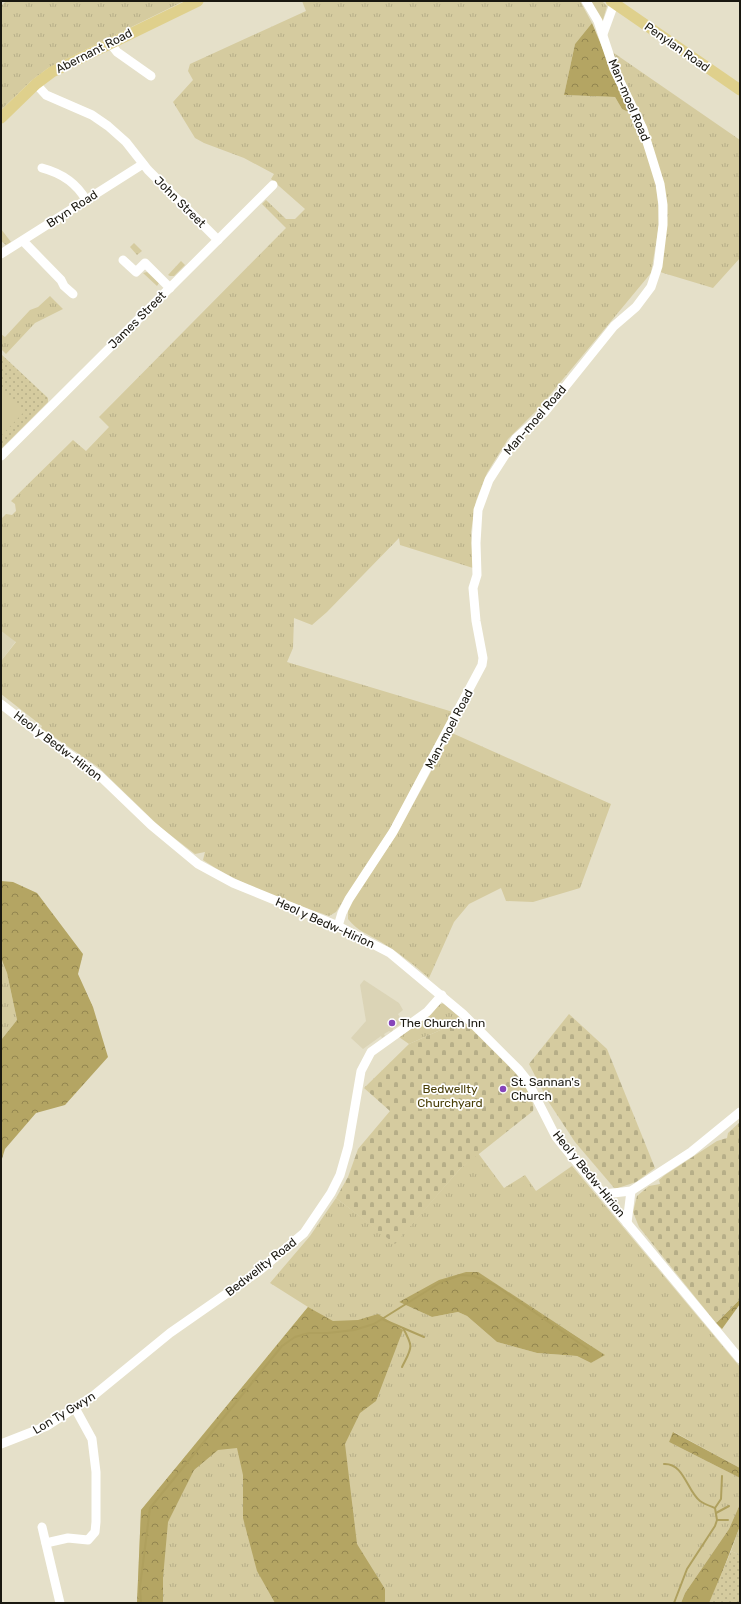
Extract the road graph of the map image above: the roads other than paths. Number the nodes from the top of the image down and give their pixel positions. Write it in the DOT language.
graph roads {
  1 [pos="197,1"];
  2 [pos="586,1"];
  3 [pos="613,2"];
  4 [pos="603,34"];
  5 [pos="110,43"];
  6 [pos="151,76"];
  7 [pos="36,84"];
  8 [pos="740,90"];
  9 [pos="1,118"];
  10 [pos="143,164"];
  11 [pos="42,168"];
  12 [pos="273,185"];
  13 [pos="86,200"];
  14 [pos="218,240"];
  15 [pos="23,241"];
  16 [pos="2,250"];
  17 [pos="123,260"];
  18 [pos="170,288"];
  19 [pos="73,294"];
  20 [pos="1,456"];
  21 [pos="1,704"];
  22 [pos="338,926"];
  23 [pos="442,996"];
  24 [pos="740,1112"];
  25 [pos="631,1191"];
  26 [pos="604,1194"];
  27 [pos="627,1223"];
  28 [pos="740,1359"];
  29 [pos="104,1388"];
  30 [pos="75,1408"];
  31 [pos="1,1444"];
  32 [pos="42,1527"];
  33 [pos="46,1543"];
  34 [pos="60,1603"];
  1 -- 5 [label="main road, Abernant Road"];
  2 -- 4 [label="street, Man-moel Road"];
  3 -- 4 [label="street"];
  3 -- 8 [label="main road, Penylan Road"];
  4 -- 22 [label="street, Man-moel Road"];
  5 -- 6 [label="street"];
  5 -- 7 [label="main road, Abernant Road"];
  7 -- 9 [label="main road, Abernant Road"];
  7 -- 10 [label="street, John Street"];
  10 -- 13 [label="street, Bryn Road"];
  10 -- 14 [label="street, John Street"];
  11 -- 13 [label="street"];
  12 -- 14 [label="street, James Street"];
  13 -- 15 [label="street, Bryn Road"];
  14 -- 18 [label="street, James Street"];
  15 -- 16 [label="street, Bryn Road"];
  15 -- 19 [label="street"];
  17 -- 18 [label="street"];
  18 -- 20 [label="street, James Street"];
  21 -- 22 [label="street, Heol y Bedw-Hirion"];
  22 -- 23 [label="street, Heol y Bedw-Hirion"];
  23 -- 26 [label="street, Heol y Bedw-Hirion"];
  23 -- 29 [label="street, Bedwellty Road"];
  24 -- 25 [label="street"];
  25 -- 26 [label="street"];
  25 -- 27 [label="street"];
  26 -- 27 [label="street, Heol y Bedw-Hirion"];
  27 -- 28 [label="street, Heol y Bedw-Hirion"];
  29 -- 30 [label="street, Lon Ty Gwyn"];
  30 -- 31 [label="street, Lon Ty Gwyn"];
  30 -- 33 [label="street"];
  32 -- 33 [label="street"];
  33 -- 34 [label="street"];
}
